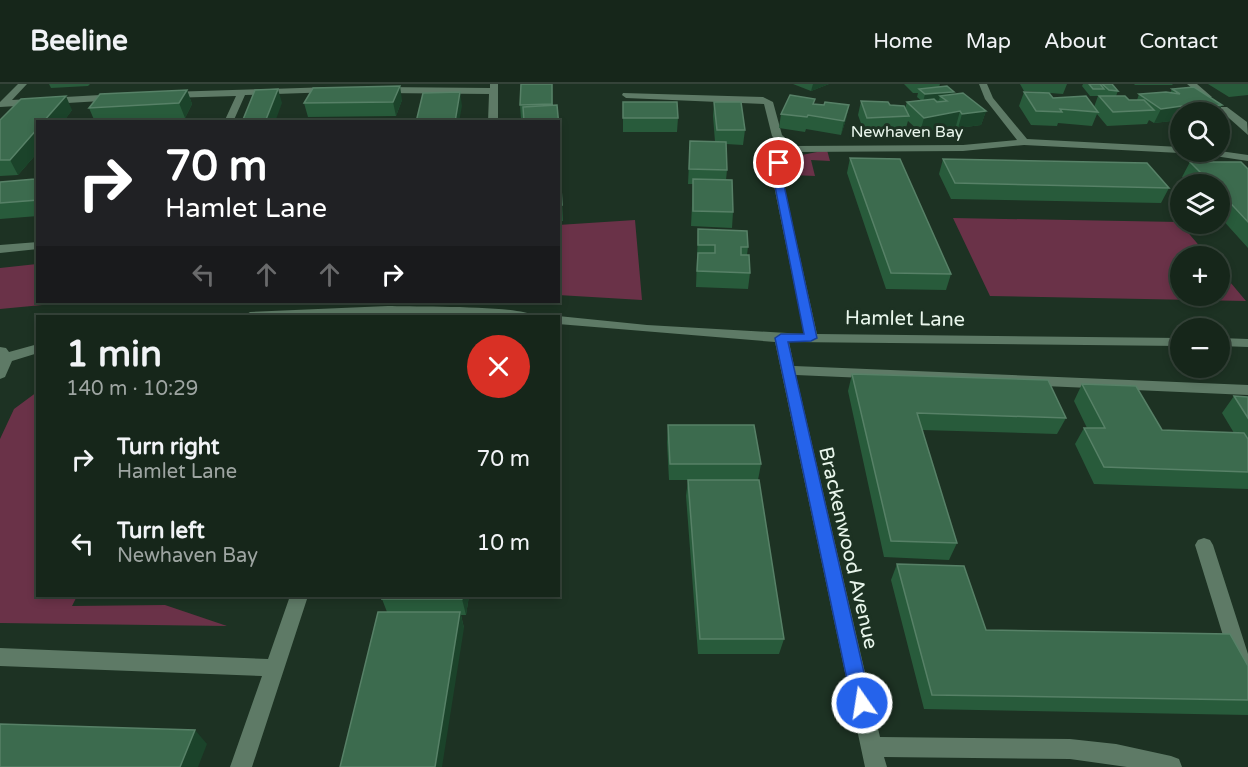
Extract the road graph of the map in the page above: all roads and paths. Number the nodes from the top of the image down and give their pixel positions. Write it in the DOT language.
graph roads {
  1 [pos="23,84"];
  2 [pos="983,84"];
  3 [pos="1191,84"];
  4 [pos="494,87"];
  5 [pos="342,90"];
  6 [pos="376,90"];
  7 [pos="242,92"];
  8 [pos="626,94"];
  9 [pos="162,95"];
  10 [pos="130,97"];
  11 [pos="1208,97"];
  12 [pos="2,105"];
  13 [pos="1230,114"];
  14 [pos="229,120"];
  15 [pos="493,120"];
  16 [pos="1248,132"];
  17 [pos="1023,141"];
  18 [pos="791,149"];
  19 [pos="1170,149"];
  20 [pos="1230,153"];
  21 [pos="1247,153"];
  22 [pos="36,244"];
  23 [pos="0,249"];
  24 [pos="295,307"];
  25 [pos="395,313"];
  26 [pos="255,315"];
  27 [pos="513,315"];
  28 [pos="560,320"];
  29 [pos="781,338"];
  30 [pos="811,338"];
  31 [pos="1170,342"];
  32 [pos="1230,342"];
  33 [pos="1248,343"];
  34 [pos="36,348"];
  35 [pos="3,354"];
  36 [pos="787,370"];
  37 [pos="0,374"];
  38 [pos="1248,390"];
  39 [pos="1204,545"];
  40 [pos="300,597"];
  41 [pos="0,657"];
  42 [pos="275,668"];
  43 [pos="1248,684"];
  44 [pos="874,757"];
  45 [pos="241,767"];
  46 [pos="1171,767"];
  1 -- 12 [label="street"];
  2 -- 17 [label="street"];
  3 -- 11 [label="street"];
  4 -- 6 [label="street"];
  4 -- 15 [label="street"];
  5 -- 7 [label="street"];
  7 -- 9 [label="street"];
  7 -- 14 [label="street"];
  8 -- 18 [label="street"];
  10 -- 12 [label="street"];
  13 -- 16 [label="street"];
  17 -- 18 [label="street, Newhaven Bay"];
  17 -- 19 [label="street, Newhaven Bay"];
  18 -- 30 [label="street"];
  20 -- 21 [label="street"];
  22 -- 23 [label="street"];
  24 -- 25 [label="street"];
  24 -- 26 [label="street"];
  25 -- 27 [label="street"];
  28 -- 29 [label="street, Hamlet Lane"];
  29 -- 30 [label="street, Hamlet Lane"];
  29 -- 36 [label="street, Brackenwood Avenue"];
  30 -- 31 [label="street, Hamlet Lane"];
  32 -- 33 [label="street"];
  34 -- 35 [label="street"];
  35 -- 37 [label="street"];
  36 -- 38 [label="street"];
  36 -- 44 [label="street, Brackenwood Avenue"];
  39 -- 43 [label="street"];
  40 -- 42 [label="street"];
  41 -- 42 [label="street"];
  42 -- 45 [label="street"];
  44 -- 46 [label="street"];
}
